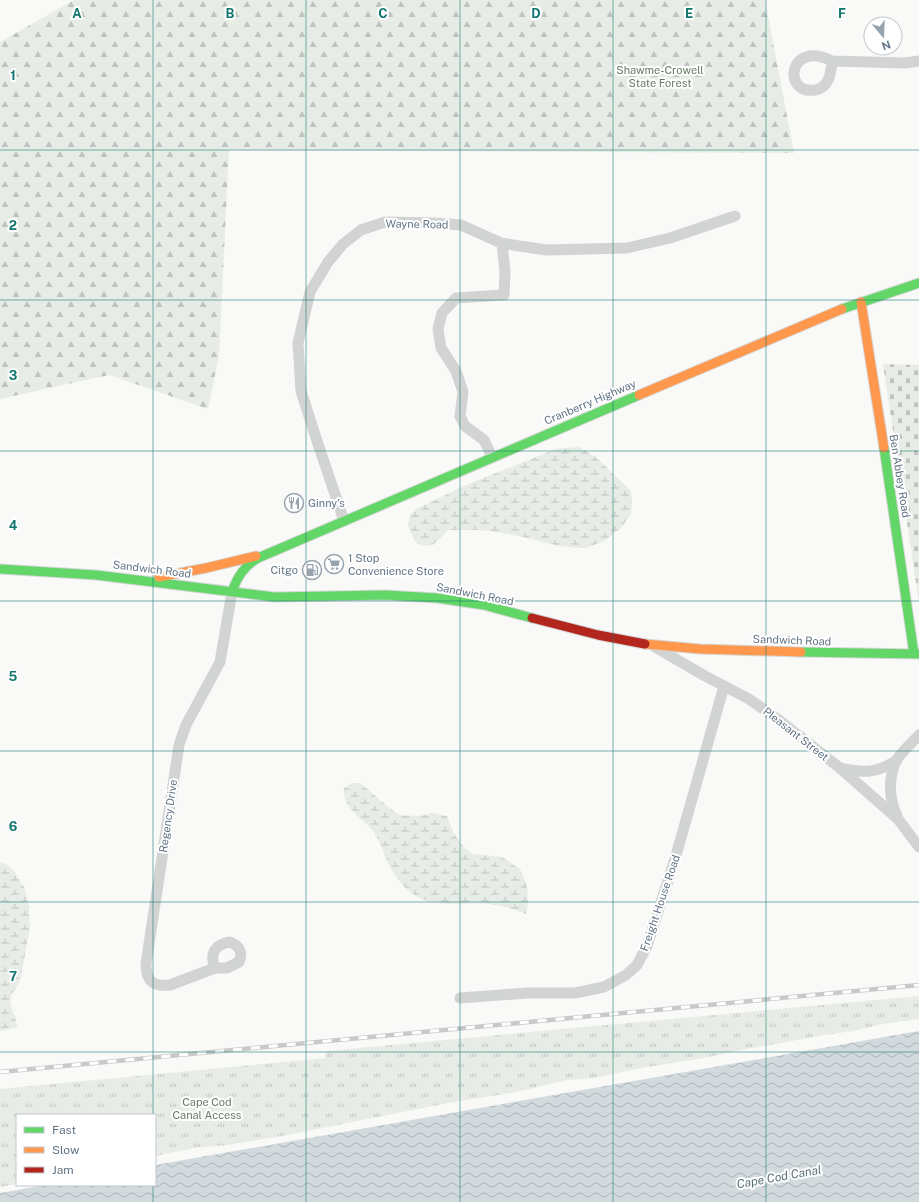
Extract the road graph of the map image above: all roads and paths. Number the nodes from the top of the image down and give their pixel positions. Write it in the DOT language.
graph roads {
  1 [pos="832,61"];
  2 [pos="919,61"];
  3 [pos="735,216"];
  4 [pos="502,244"];
  5 [pos="919,283"];
  6 [pos="861,302"];
  7 [pos="492,457"];
  8 [pos="344,521"];
  9 [pos="274,551"];
  10 [pos="0,569"];
  11 [pos="138,579"];
  12 [pos="232,592"];
  13 [pos="652,646"];
  14 [pos="916,654"];
  15 [pos="724,686"];
  16 [pos="919,735"];
  17 [pos="897,760"];
  18 [pos="840,768"];
  19 [pos="898,819"];
  20 [pos="919,847"];
  21 [pos="215,968"];
  22 [pos="460,998"];
  1 -- 2 [label="street"];
  3 -- 4 [label="street, Wayne Road"];
  4 -- 7 [label="street"];
  4 -- 8 [label="street, Wayne Road"];
  5 -- 6 [label="main road, Cranberry Highway"];
  6 -- 7 [label="main road, Cranberry Highway"];
  6 -- 14 [label="main road, Ben Abbey Road"];
  7 -- 8 [label="main road, Cranberry Highway"];
  8 -- 9 [label="main road, Cranberry Highway"];
  9 -- 11 [label="main road, Cranberry Highway"];
  9 -- 12 [label="main road, Cranberry Highway"];
  10 -- 11 [label="main road, Sandwich Road"];
  11 -- 12 [label="main road, Sandwich Road"];
  12 -- 13 [label="main road, Sandwich Road"];
  12 -- 21 [label="street, Regency Drive"];
  13 -- 14 [label="main road, Sandwich Road"];
  13 -- 15 [label="street, Pleasant Street"];
  15 -- 18 [label="street, Pleasant Street"];
  15 -- 22 [label="street, Freight House Road"];
  16 -- 17 [label="street"];
  17 -- 18 [label="street"];
  17 -- 19 [label="street"];
  18 -- 19 [label="street, Pleasant Street"];
  19 -- 20 [label="street, Pleasant Street"];
}
